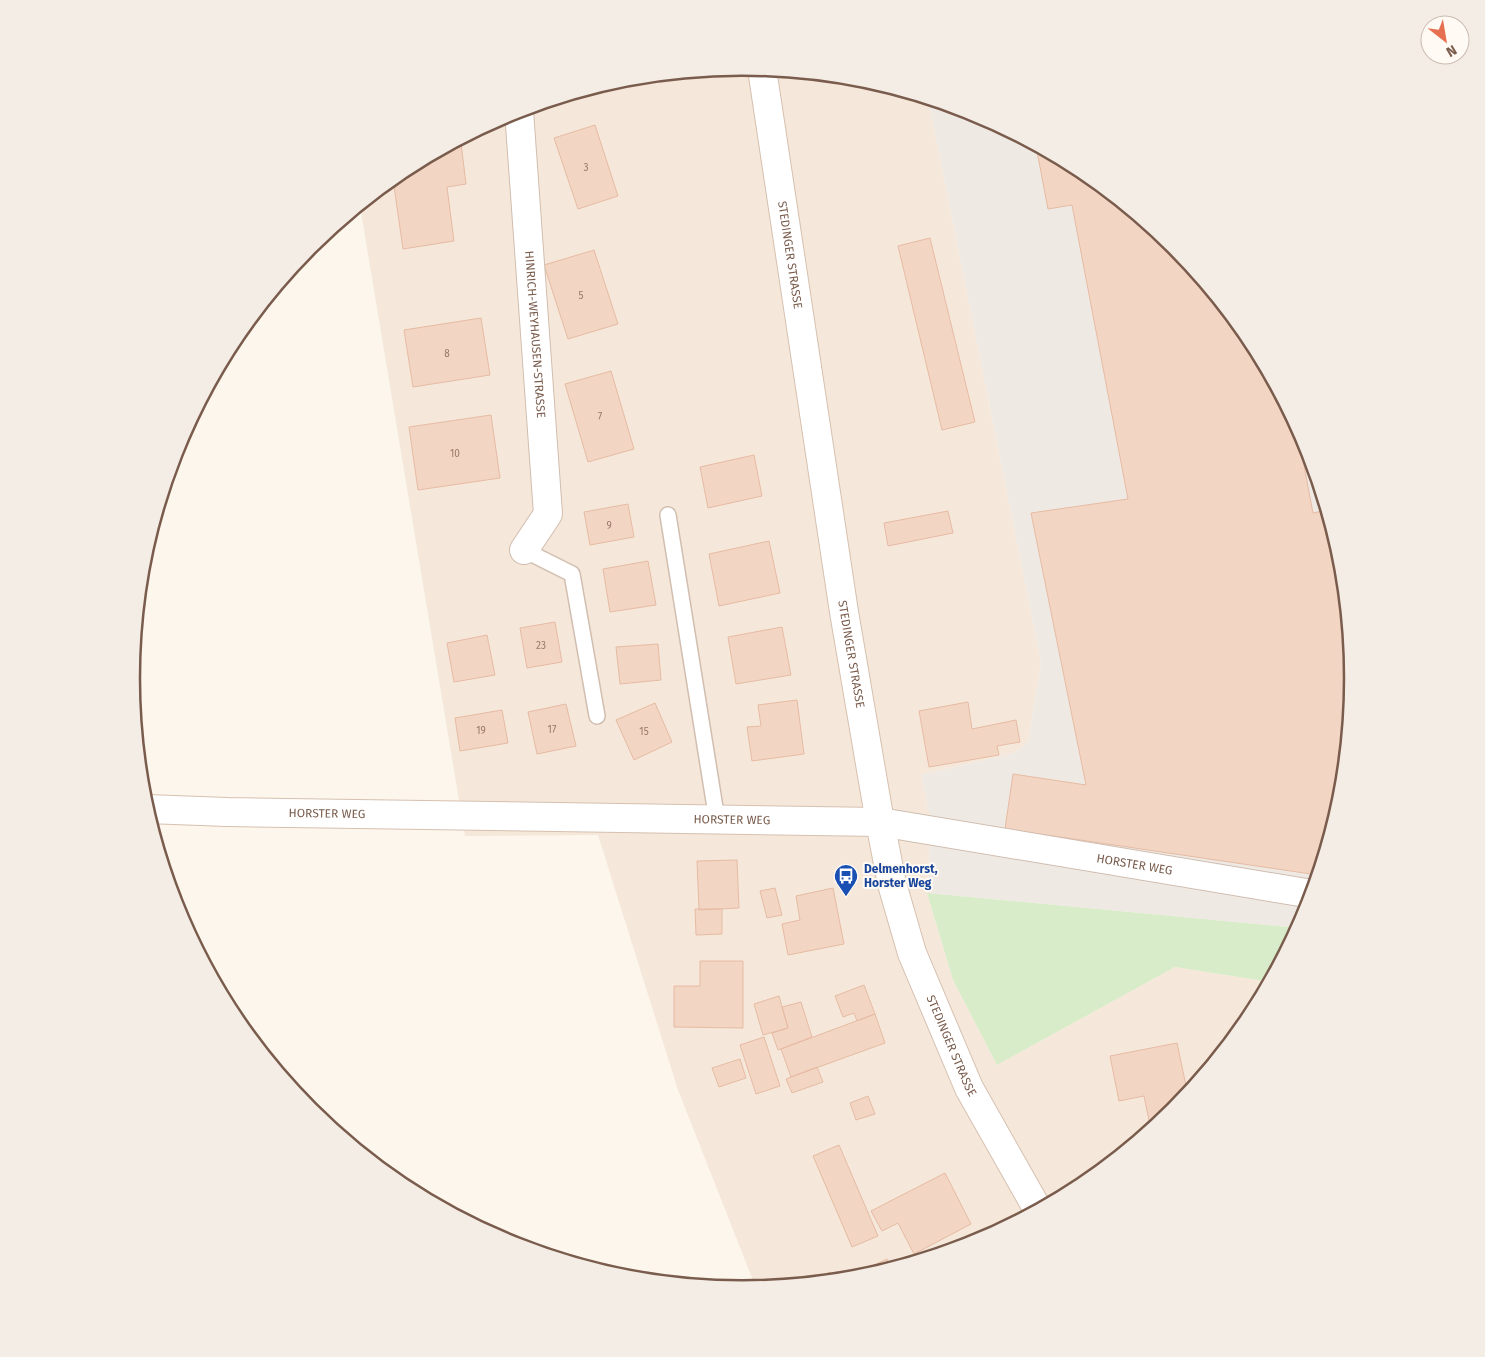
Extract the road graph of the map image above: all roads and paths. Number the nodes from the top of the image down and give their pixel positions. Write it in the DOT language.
graph roads {
  1 [pos="763,77"];
  2 [pos="520,119"];
  3 [pos="668,515"];
  4 [pos="524,550"];
  5 [pos="597,716"];
  6 [pos="155,808"];
  7 [pos="717,820"];
  8 [pos="880,822"];
  9 [pos="1305,893"];
  10 [pos="1035,1205"];
  1 -- 8 [label="street, STEDINGER STRASSE"];
  2 -- 4 [label="street, HINRICH-WEYHAUSEN-STRASSE"];
  3 -- 7 [label="lane"];
  4 -- 5 [label="lane"];
  6 -- 7 [label="street, HORSTER WEG"];
  7 -- 8 [label="street, HORSTER WEG"];
  8 -- 9 [label="street, HORSTER WEG"];
  8 -- 10 [label="street, STEDINGER STRASSE"];
}
